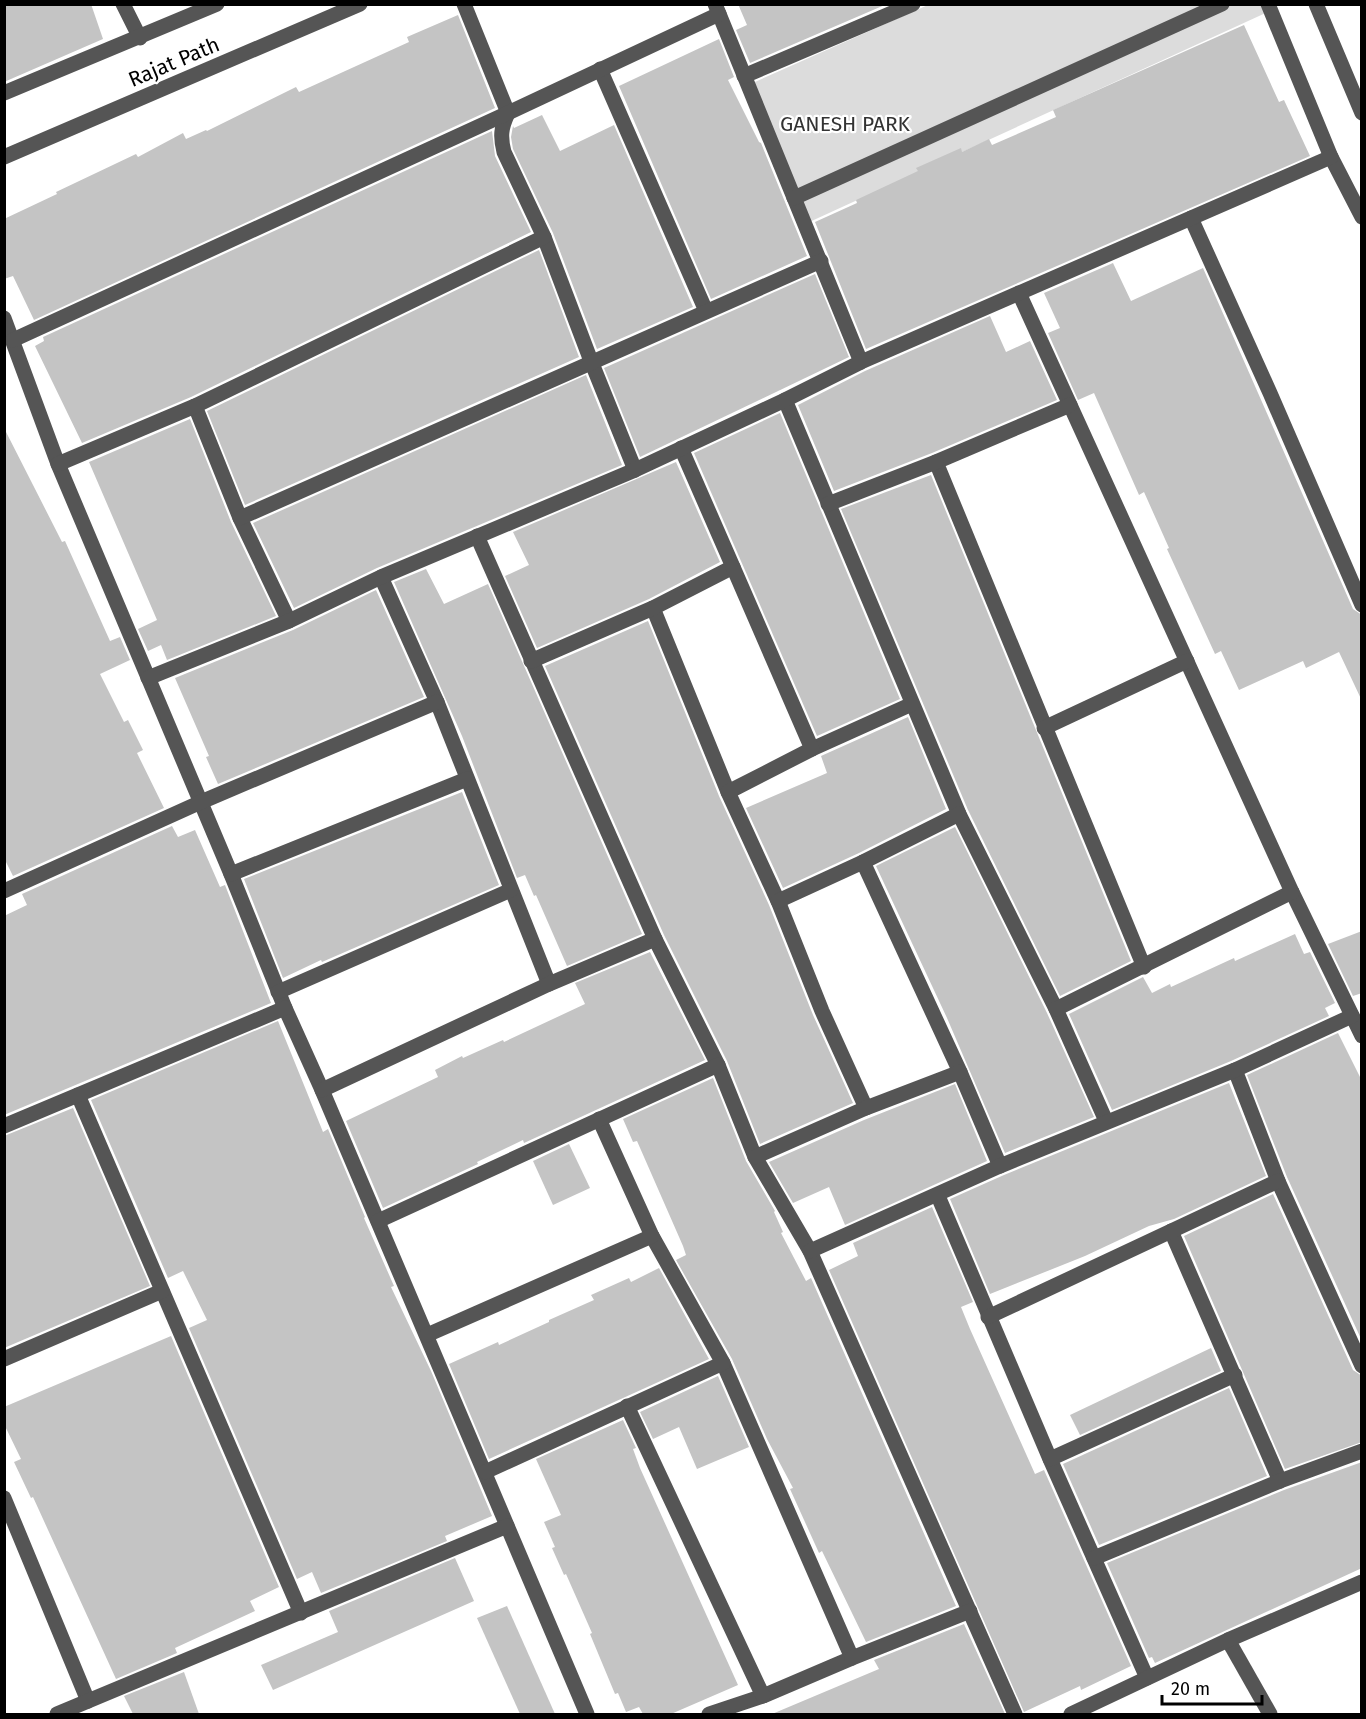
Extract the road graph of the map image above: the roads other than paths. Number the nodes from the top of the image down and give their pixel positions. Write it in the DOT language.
graph roads {
  1 [pos="123,4"];
  2 [pos="217,4"];
  3 [pos="360,4"];
  4 [pos="464,4"];
  5 [pos="913,4"];
  6 [pos="1222,4"];
  7 [pos="1268,4"];
  8 [pos="1316,4"];
  9 [pos="717,9"];
  10 [pos="140,38"];
  11 [pos="600,69"];
  12 [pos="744,76"];
  13 [pos="4,93"];
  14 [pos="508,113"];
  15 [pos="1362,113"];
  16 [pos="4,157"];
  17 [pos="1331,157"];
  18 [pos="794,198"];
  19 [pos="1362,217"];
  20 [pos="1191,218"];
  21 [pos="544,237"];
  22 [pos="821,261"];
  23 [pos="1019,293"];
  24 [pos="706,311"];
  25 [pos="4,318"];
  26 [pos="13,340"];
  27 [pos="591,361"];
  28 [pos="861,362"];
  29 [pos="785,400"];
  30 [pos="1070,405"];
  31 [pos="195,406"];
  32 [pos="681,448"];
  33 [pos="936,462"];
  34 [pos="58,464"];
  35 [pos="635,470"];
  36 [pos="828,504"];
  37 [pos="240,518"];
  38 [pos="477,536"];
  39 [pos="733,567"];
  40 [pos="381,577"];
  41 [pos="1362,605"];
  42 [pos="653,608"];
  43 [pos="289,621"];
  44 [pos="531,661"];
  45 [pos="1187,662"];
  46 [pos="148,678"];
  47 [pos="437,702"];
  48 [pos="912,704"];
  49 [pos="1044,728"];
  50 [pos="812,749"];
  51 [pos="466,779"];
  52 [pos="728,792"];
  53 [pos="201,802"];
  54 [pos="958,814"];
  55 [pos="862,862"];
  56 [pos="231,874"];
  57 [pos="511,890"];
  58 [pos="4,891"];
  59 [pos="1292,892"];
  60 [pos="778,901"];
  61 [pos="655,939"];
  62 [pos="1144,967"];
  63 [pos="549,984"];
  64 [pos="278,992"];
  65 [pos="285,1008"];
  66 [pos="1056,1009"];
  67 [pos="1352,1016"];
  68 [pos="1362,1036"];
  69 [pos="718,1065"];
  70 [pos="1235,1070"];
  71 [pos="960,1072"];
  72 [pos="322,1090"];
  73 [pos="78,1095"];
  74 [pos="866,1108"];
  75 [pos="599,1119"];
  76 [pos="1106,1121"];
  77 [pos="4,1126"];
  78 [pos="755,1157"];
  79 [pos="1000,1166"];
  80 [pos="1278,1181"];
  81 [pos="938,1196"];
  82 [pos="378,1221"];
  83 [pos="1171,1231"];
  84 [pos="652,1236"];
  85 [pos="810,1251"];
  86 [pos="162,1291"];
  87 [pos="988,1317"];
  88 [pos="427,1335"];
  89 [pos="4,1359"];
  90 [pos="723,1363"];
  91 [pos="1362,1366"];
  92 [pos="1235,1375"];
  93 [pos="627,1406"];
  94 [pos="1362,1451"];
  95 [pos="1050,1459"];
  96 [pos="485,1472"];
  97 [pos="1280,1481"];
  98 [pos="4,1498"];
  99 [pos="507,1526"];
  100 [pos="1094,1558"];
  101 [pos="1362,1582"];
  102 [pos="970,1611"];
  103 [pos="301,1613"];
  104 [pos="1228,1640"];
  105 [pos="852,1658"];
  106 [pos="1147,1678"];
  107 [pos="763,1696"];
  108 [pos="88,1701"];
  109 [pos="57,1714"];
  110 [pos="587,1714"];
  111 [pos="709,1714"];
  112 [pos="1015,1714"];
  113 [pos="1071,1714"];
  114 [pos="1270,1714"];
  1 -- 10 [label="street"];
  2 -- 10 [label="street, Rajat Path"];
  3 -- 16 [label="street, Rajat Path"];
  4 -- 14 [label="street"];
  5 -- 12 [label="street"];
  6 -- 18 [label="street"];
  7 -- 17 [label="street"];
  8 -- 15 [label="street"];
  9 -- 11 [label="street"];
  9 -- 12 [label="street"];
  10 -- 13 [label="street, Rajat Path"];
  11 -- 14 [label="street"];
  11 -- 24 [label="street"];
  12 -- 18 [label="street"];
  14 -- 21 [label="street"];
  14 -- 26 [label="street"];
  17 -- 19 [label="street"];
  17 -- 20 [label="street"];
  18 -- 22 [label="street"];
  20 -- 23 [label="street"];
  20 -- 41 [label="street"];
  21 -- 27 [label="street"];
  21 -- 31 [label="street"];
  22 -- 24 [label="street"];
  22 -- 28 [label="street"];
  23 -- 28 [label="street"];
  23 -- 30 [label="street"];
  24 -- 27 [label="street"];
  25 -- 26 [label="street"];
  26 -- 34 [label="street"];
  27 -- 35 [label="street"];
  27 -- 37 [label="street"];
  28 -- 29 [label="street"];
  29 -- 32 [label="street"];
  29 -- 36 [label="street"];
  30 -- 33 [label="street"];
  30 -- 45 [label="street"];
  31 -- 34 [label="street"];
  31 -- 37 [label="street"];
  32 -- 35 [label="street"];
  32 -- 39 [label="street"];
  33 -- 36 [label="street"];
  33 -- 49 [label="street"];
  34 -- 46 [label="street"];
  35 -- 38 [label="street"];
  36 -- 48 [label="street"];
  37 -- 43 [label="street"];
  38 -- 40 [label="street"];
  38 -- 44 [label="street"];
  39 -- 42 [label="street"];
  39 -- 50 [label="street"];
  40 -- 43 [label="street"];
  40 -- 47 [label="street"];
  42 -- 44 [label="street"];
  42 -- 52 [label="street"];
  43 -- 46 [label="street"];
  44 -- 61 [label="street"];
  45 -- 49 [label="street"];
  45 -- 59 [label="street"];
  46 -- 53 [label="street"];
  47 -- 51 [label="street"];
  47 -- 53 [label="street"];
  48 -- 50 [label="street"];
  48 -- 54 [label="street"];
  49 -- 62 [label="street"];
  50 -- 52 [label="street"];
  51 -- 56 [label="street"];
  51 -- 57 [label="street"];
  52 -- 60 [label="street"];
  53 -- 56 [label="street"];
  53 -- 58 [label="street"];
  54 -- 55 [label="street"];
  54 -- 66 [label="street"];
  55 -- 60 [label="street"];
  55 -- 71 [label="street"];
  56 -- 64 [label="street"];
  57 -- 63 [label="street"];
  57 -- 64 [label="street"];
  59 -- 62 [label="street"];
  59 -- 67 [label="street"];
  60 -- 74 [label="street"];
  61 -- 63 [label="street"];
  61 -- 69 [label="street"];
  62 -- 66 [label="street"];
  63 -- 72 [label="street"];
  64 -- 65 [label="street"];
  65 -- 72 [label="street"];
  65 -- 73 [label="street"];
  66 -- 76 [label="street"];
  67 -- 68 [label="street"];
  67 -- 70 [label="street"];
  69 -- 75 [label="street"];
  69 -- 78 [label="street"];
  70 -- 76 [label="street"];
  70 -- 80 [label="street"];
  71 -- 74 [label="street"];
  71 -- 79 [label="street"];
  72 -- 82 [label="street"];
  73 -- 77 [label="street"];
  73 -- 86 [label="street"];
  74 -- 78 [label="street"];
  75 -- 82 [label="street"];
  75 -- 84 [label="street"];
  76 -- 79 [label="street"];
  78 -- 85 [label="street"];
  79 -- 81 [label="street"];
  80 -- 83 [label="street"];
  80 -- 91 [label="street"];
  81 -- 85 [label="street"];
  81 -- 87 [label="street"];
  82 -- 88 [label="street"];
  83 -- 87 [label="street"];
  83 -- 92 [label="street"];
  84 -- 88 [label="street"];
  84 -- 90 [label="street"];
  85 -- 102 [label="street"];
  86 -- 89 [label="street"];
  86 -- 103 [label="street"];
  87 -- 95 [label="street"];
  88 -- 96 [label="street"];
  90 -- 93 [label="street"];
  90 -- 105 [label="street"];
  92 -- 95 [label="street"];
  92 -- 97 [label="street"];
  93 -- 96 [label="street"];
  93 -- 107 [label="street"];
  94 -- 97 [label="street"];
  95 -- 100 [label="street"];
  96 -- 99 [label="street"];
  97 -- 100 [label="street"];
  98 -- 108 [label="street"];
  99 -- 103 [label="street"];
  99 -- 110 [label="street"];
  100 -- 106 [label="street"];
  101 -- 104 [label="street"];
  102 -- 105 [label="street"];
  102 -- 112 [label="street"];
  103 -- 108 [label="street"];
  104 -- 106 [label="street"];
  104 -- 114 [label="street"];
  105 -- 107 [label="street"];
  106 -- 113 [label="street"];
  107 -- 111 [label="street"];
  108 -- 109 [label="street"];
}
